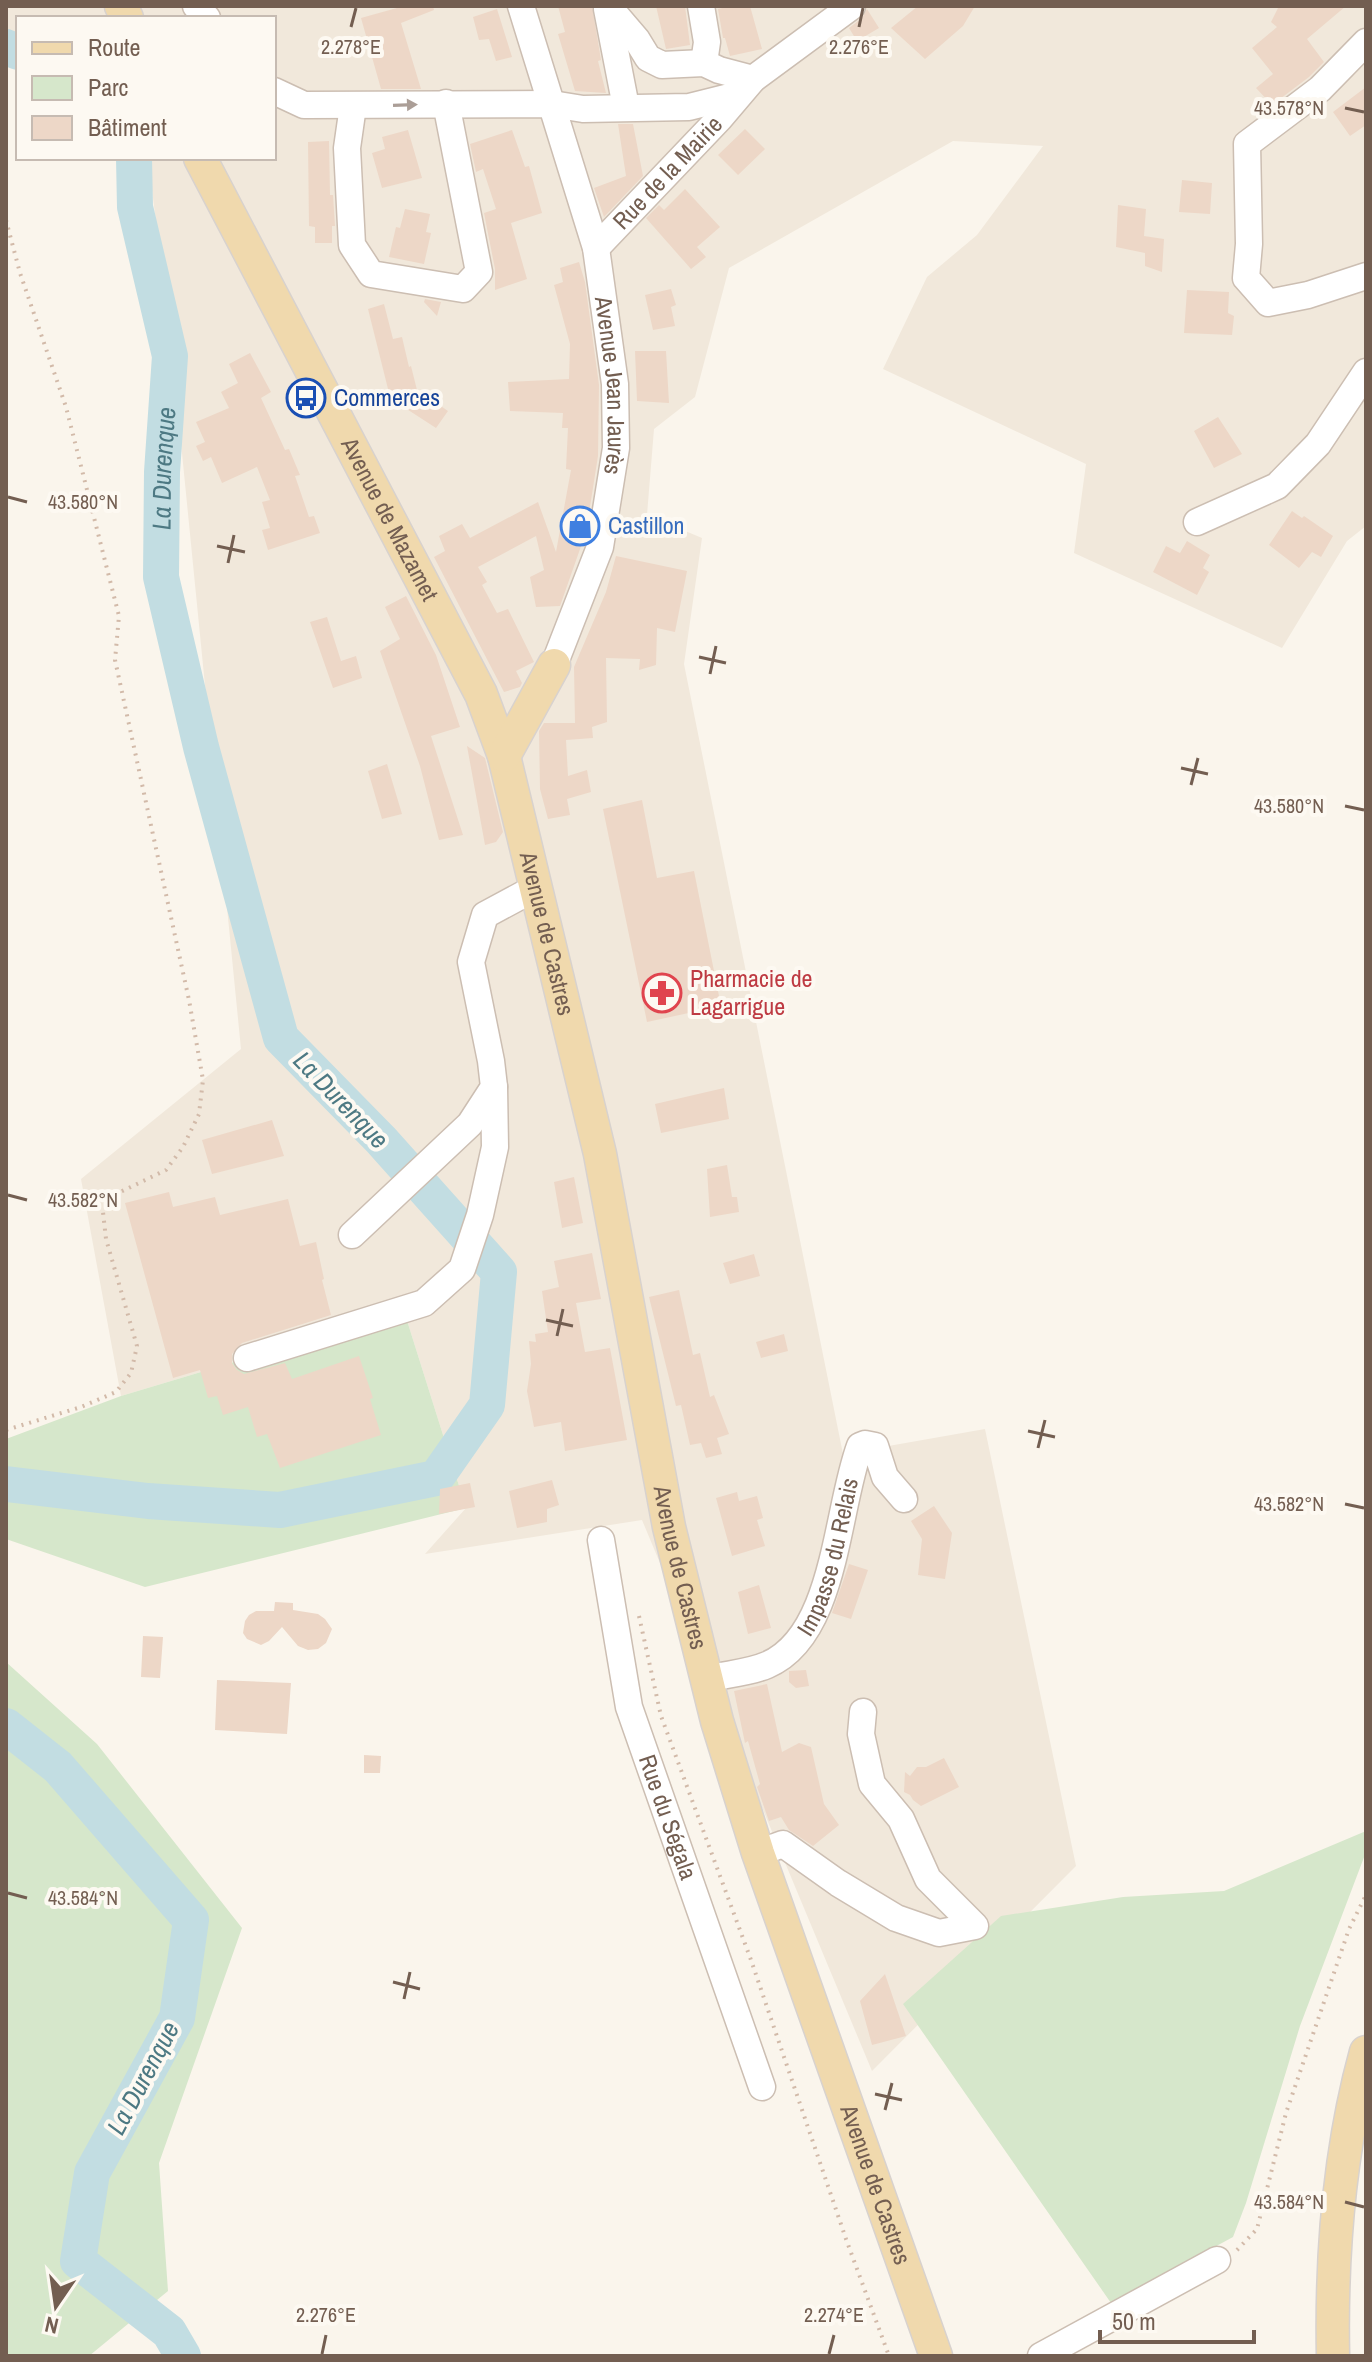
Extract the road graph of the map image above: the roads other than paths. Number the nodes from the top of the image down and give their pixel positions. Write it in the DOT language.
graph roads {
  1 [pos="521,6"];
  2 [pos="607,6"];
  3 [pos="701,6"];
  4 [pos="852,6"];
  5 [pos="1366,42"];
  6 [pos="704,63"];
  7 [pos="745,87"];
  8 [pos="276,92"];
  9 [pos="446,103"];
  10 [pos="552,104"];
  11 [pos="353,106"];
  12 [pos="626,107"];
  13 [pos="201,160"];
  14 [pos="596,248"];
  15 [pos="1366,276"];
  16 [pos="1366,372"];
  17 [pos="1197,522"];
  18 [pos="554,665"];
  19 [pos="504,756"];
  20 [pos="537,887"];
  21 [pos="494,1087"];
  22 [pos="352,1235"];
  23 [pos="247,1358"];
  24 [pos="904,1499"];
  25 [pos="601,1540"];
  26 [pos="707,1679"];
  27 [pos="863,1712"];
  28 [pos="758,1853"];
  29 [pos="1366,2052"];
  30 [pos="762,2087"];
  31 [pos="1217,2260"];
  32 [pos="936,2356"];
  33 [pos="1041,2356"];
  34 [pos="1333,2356"];
  1 -- 10 [label="street, Avenue Jean Jaurès"];
  2 -- 6 [label="street"];
  2 -- 12 [label="street"];
  3 -- 6 [label="street"];
  4 -- 7 [label="street, Rue de la Mairie"];
  5 -- 15 [label="street"];
  6 -- 7 [label="street"];
  7 -- 12 [label="street, Rue de la Mairie"];
  7 -- 14 [label="street, Rue de la Mairie"];
  8 -- 11 [label="street, Rue de la Mairie"];
  9 -- 10 [label="street, Rue de la Mairie"];
  11 -- 9 [label="street, Rue de la Mairie, one-way"];
  9 -- 11 [label="street"];
  10 -- 12 [label="street, Rue de la Mairie"];
  10 -- 14 [label="street, Avenue Jean Jaurès"];
  13 -- 19 [label="main road, Avenue de Mazamet"];
  14 -- 18 [label="street, Avenue Jean Jaurès"];
  16 -- 17 [label="street"];
  18 -- 19 [label="main road, Avenue Jean Jaurès"];
  19 -- 20 [label="main road, Avenue de Castres"];
  20 -- 21 [label="street"];
  20 -- 26 [label="main road, Avenue de Castres"];
  21 -- 22 [label="street"];
  21 -- 23 [label="street"];
  24 -- 26 [label="street, Impasse du Relais"];
  25 -- 30 [label="street, Rue du Ségala"];
  26 -- 28 [label="main road, Avenue de Castres"];
  27 -- 28 [label="street"];
  28 -- 32 [label="main road, Avenue de Castres"];
  29 -- 34 [label="main road"];
  31 -- 33 [label="street"];
}
